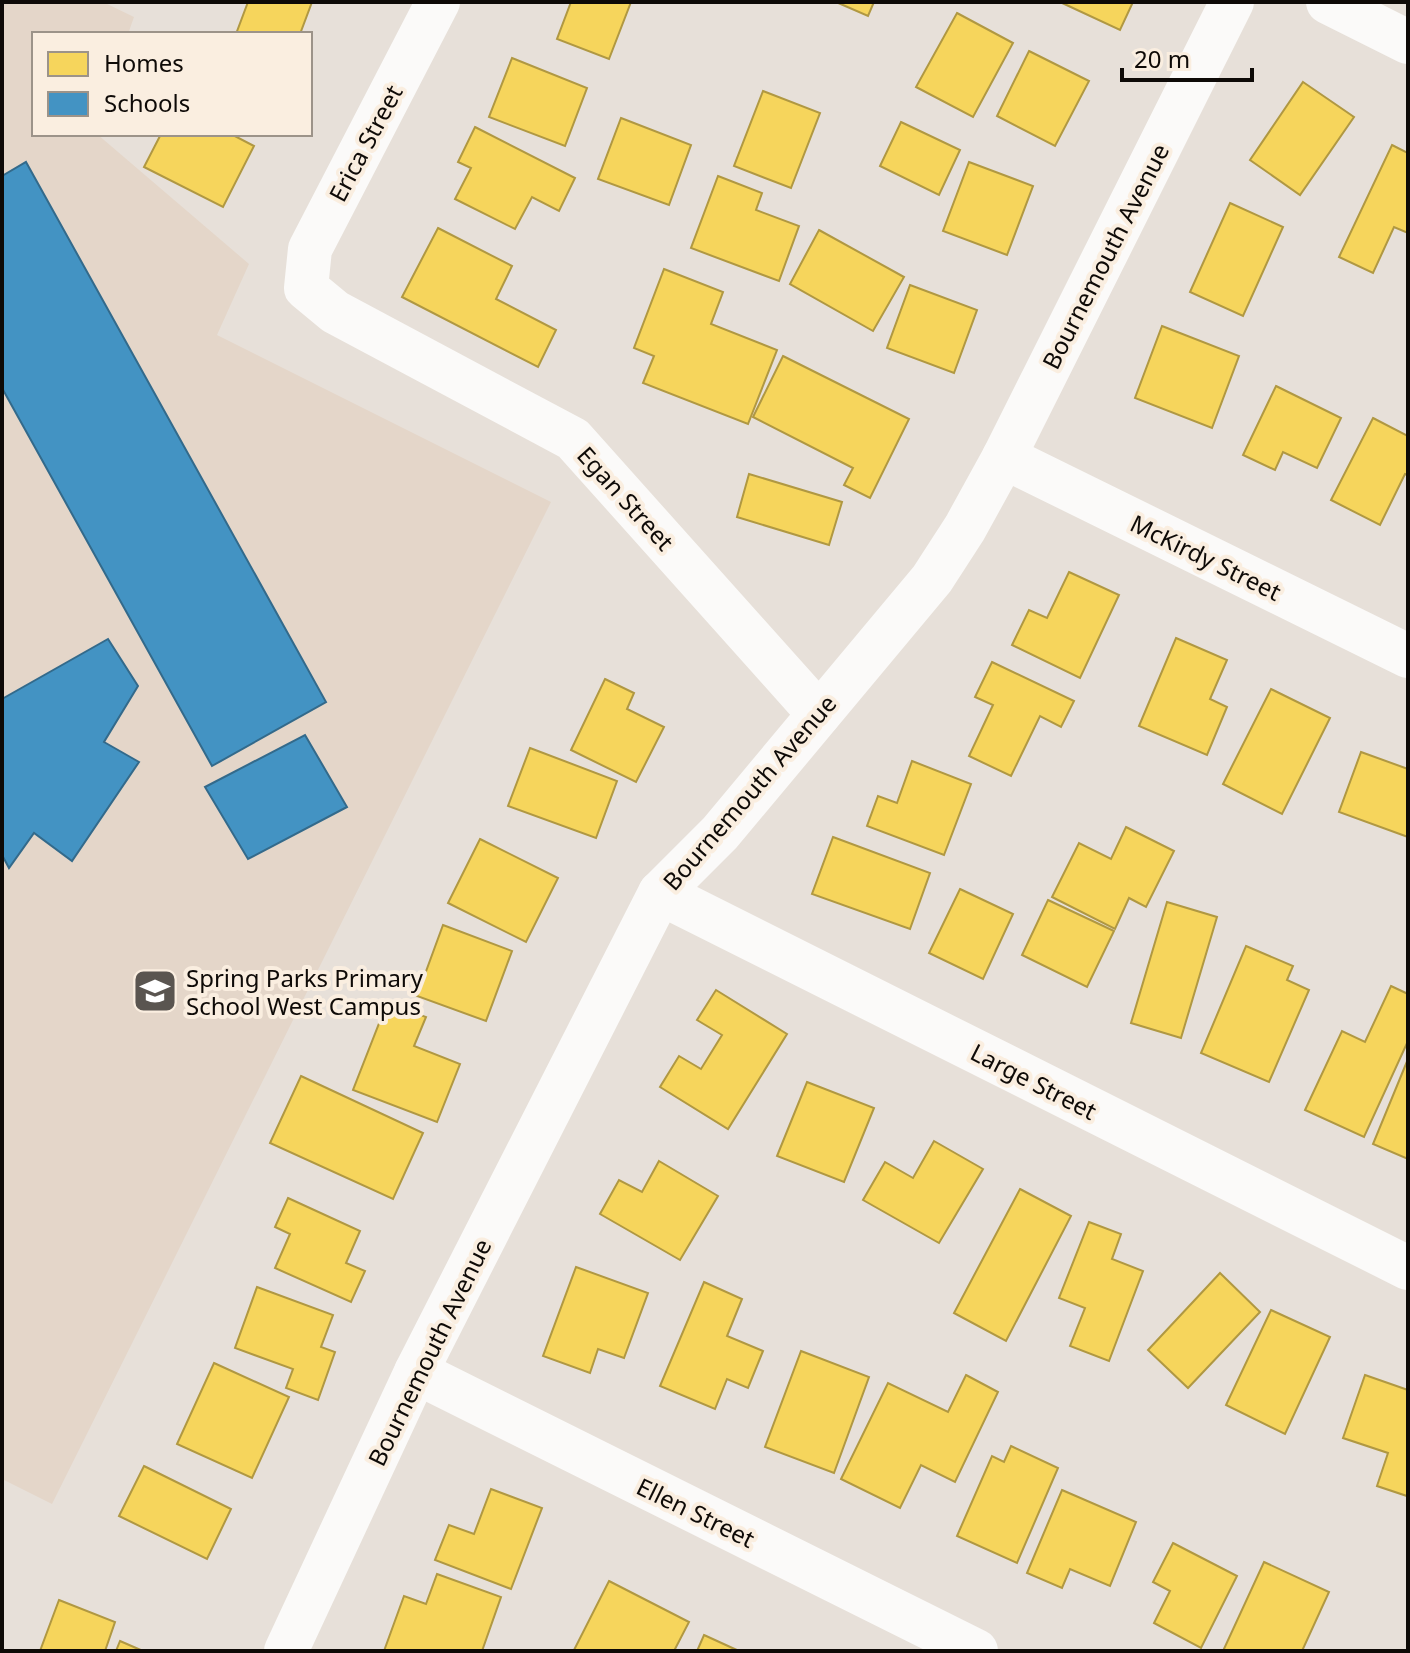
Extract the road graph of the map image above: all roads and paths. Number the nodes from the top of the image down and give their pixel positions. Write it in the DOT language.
graph roads {
  1 [pos="438,2"];
  2 [pos="1232,2"];
  3 [pos="1328,2"];
  4 [pos="1408,42"];
  5 [pos="306,288"];
  6 [pos="1004,457"];
  7 [pos="1408,656"];
  8 [pos="819,714"];
  9 [pos="660,893"];
  10 [pos="1408,1268"];
  11 [pos="416,1372"];
  12 [pos="286,1651"];
  13 [pos="976,1651"];
  1 -- 5 [label="street, Erica Street"];
  2 -- 6 [label="street, Bournemouth Avenue"];
  3 -- 4 [label="street"];
  5 -- 8 [label="street, Egan Street"];
  6 -- 7 [label="street, McKirdy Street"];
  6 -- 8 [label="street, Bournemouth Avenue"];
  8 -- 9 [label="street, Bournemouth Avenue"];
  9 -- 10 [label="street, Large Street"];
  9 -- 11 [label="street, Bournemouth Avenue"];
  11 -- 12 [label="street, Bournemouth Avenue"];
  11 -- 13 [label="street, Ellen Street"];
}
